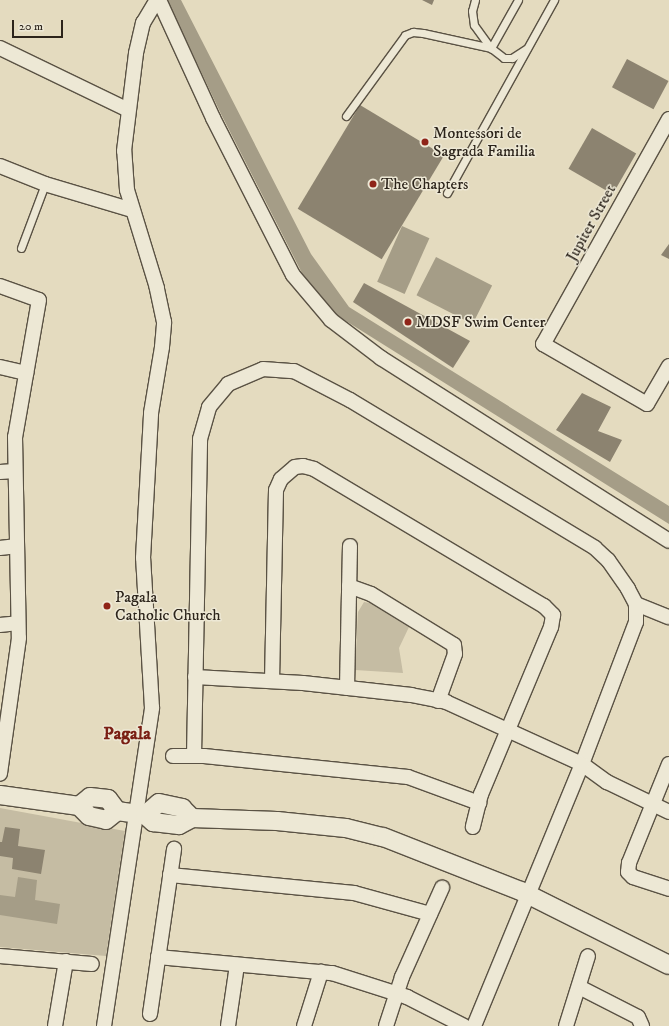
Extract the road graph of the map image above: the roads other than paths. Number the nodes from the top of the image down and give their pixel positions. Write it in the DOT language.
graph roads {
  1 [pos="158,0"];
  2 [pos="475,0"];
  3 [pos="518,0"];
  4 [pos="554,0"];
  5 [pos="0,48"];
  6 [pos="491,48"];
  7 [pos="528,48"];
  8 [pos="128,110"];
  9 [pos="346,116"];
  10 [pos="669,119"];
  11 [pos="1,169"];
  12 [pos="46,184"];
  13 [pos="447,193"];
  14 [pos="132,210"];
  15 [pos="21,248"];
  16 [pos="0,286"];
  17 [pos="669,366"];
  18 [pos="0,367"];
  19 [pos="26,372"];
  20 [pos="15,471"];
  21 [pos="0,472"];
  22 [pos="669,541"];
  23 [pos="17,546"];
  24 [pos="350,546"];
  25 [pos="0,548"];
  26 [pos="349,586"];
  27 [pos="636,604"];
  28 [pos="669,617"];
  29 [pos="18,623"];
  30 [pos="0,625"];
  31 [pos="195,677"];
  32 [pos="272,681"];
  33 [pos="347,688"];
  34 [pos="438,701"];
  35 [pos="5,702"];
  36 [pos="506,730"];
  37 [pos="173,756"];
  38 [pos="194,756"];
  39 [pos="582,764"];
  40 [pos="669,764"];
  41 [pos="0,774"];
  42 [pos="0,795"];
  43 [pos="479,803"];
  44 [pos="653,805"];
  45 [pos="669,812"];
  46 [pos="140,814"];
  47 [pos="473,827"];
  48 [pos="174,849"];
  49 [pos="170,875"];
  50 [pos="442,888"];
  51 [pos="669,889"];
  52 [pos="527,894"];
  53 [pos="430,914"];
  54 [pos="0,956"];
  55 [pos="588,956"];
  56 [pos="158,957"];
  57 [pos="66,961"];
  58 [pos="92,964"];
  59 [pos="237,965"];
  60 [pos="669,965"];
  61 [pos="321,972"];
  62 [pos="578,987"];
  63 [pos="397,994"];
  64 [pos="150,1014"];
  65 [pos="55,1026"];
  66 [pos="104,1026"];
  67 [pos="228,1026"];
  68 [pos="304,1026"];
  69 [pos="386,1026"];
  70 [pos="464,1026"];
  71 [pos="474,1026"];
  72 [pos="566,1026"];
  73 [pos="642,1026"];
  1 -- 8 [label="street"];
  1 -- 22 [label="street"];
  2 -- 6 [label="lane"];
  3 -- 6 [label="lane"];
  4 -- 7 [label="lane"];
  5 -- 8 [label="street"];
  6 -- 7 [label="lane"];
  6 -- 9 [label="lane"];
  7 -- 13 [label="lane"];
  8 -- 14 [label="street"];
  10 -- 17 [label="street, Jupiter Street"];
  11 -- 12 [label="street"];
  12 -- 14 [label="street"];
  12 -- 15 [label="lane"];
  14 -- 46 [label="street"];
  16 -- 19 [label="street"];
  18 -- 19 [label="street"];
  19 -- 20 [label="street"];
  20 -- 21 [label="street"];
  20 -- 23 [label="street"];
  23 -- 25 [label="street"];
  23 -- 29 [label="street"];
  24 -- 26 [label="street"];
  26 -- 33 [label="street"];
  26 -- 34 [label="street"];
  27 -- 28 [label="street"];
  27 -- 31 [label="street"];
  27 -- 39 [label="street"];
  29 -- 30 [label="street"];
  29 -- 35 [label="street"];
  31 -- 32 [label="street"];
  31 -- 38 [label="street"];
  32 -- 33 [label="street"];
  32 -- 36 [label="street"];
  33 -- 34 [label="street"];
  34 -- 36 [label="street"];
  35 -- 41 [label="street"];
  36 -- 39 [label="street"];
  36 -- 43 [label="street"];
  37 -- 38 [label="street"];
  38 -- 43 [label="street"];
  39 -- 44 [label="street"];
  39 -- 52 [label="street"];
  40 -- 44 [label="street"];
  42 -- 46 [label="street"];
  43 -- 47 [label="street"];
  44 -- 45 [label="street"];
  44 -- 51 [label="street"];
  46 -- 52 [label="street"];
  46 -- 66 [label="street"];
  48 -- 49 [label="street"];
  49 -- 53 [label="street"];
  49 -- 56 [label="street"];
  50 -- 53 [label="street"];
  52 -- 60 [label="street"];
  52 -- 71 [label="street"];
  53 -- 63 [label="street"];
  54 -- 57 [label="street"];
  55 -- 62 [label="street"];
  56 -- 59 [label="street"];
  56 -- 64 [label="street"];
  57 -- 58 [label="street"];
  57 -- 65 [label="street"];
  59 -- 61 [label="street"];
  59 -- 67 [label="street"];
  61 -- 63 [label="street"];
  61 -- 68 [label="street"];
  62 -- 72 [label="street"];
  62 -- 73 [label="street"];
  63 -- 69 [label="street"];
  63 -- 70 [label="street"];
}
